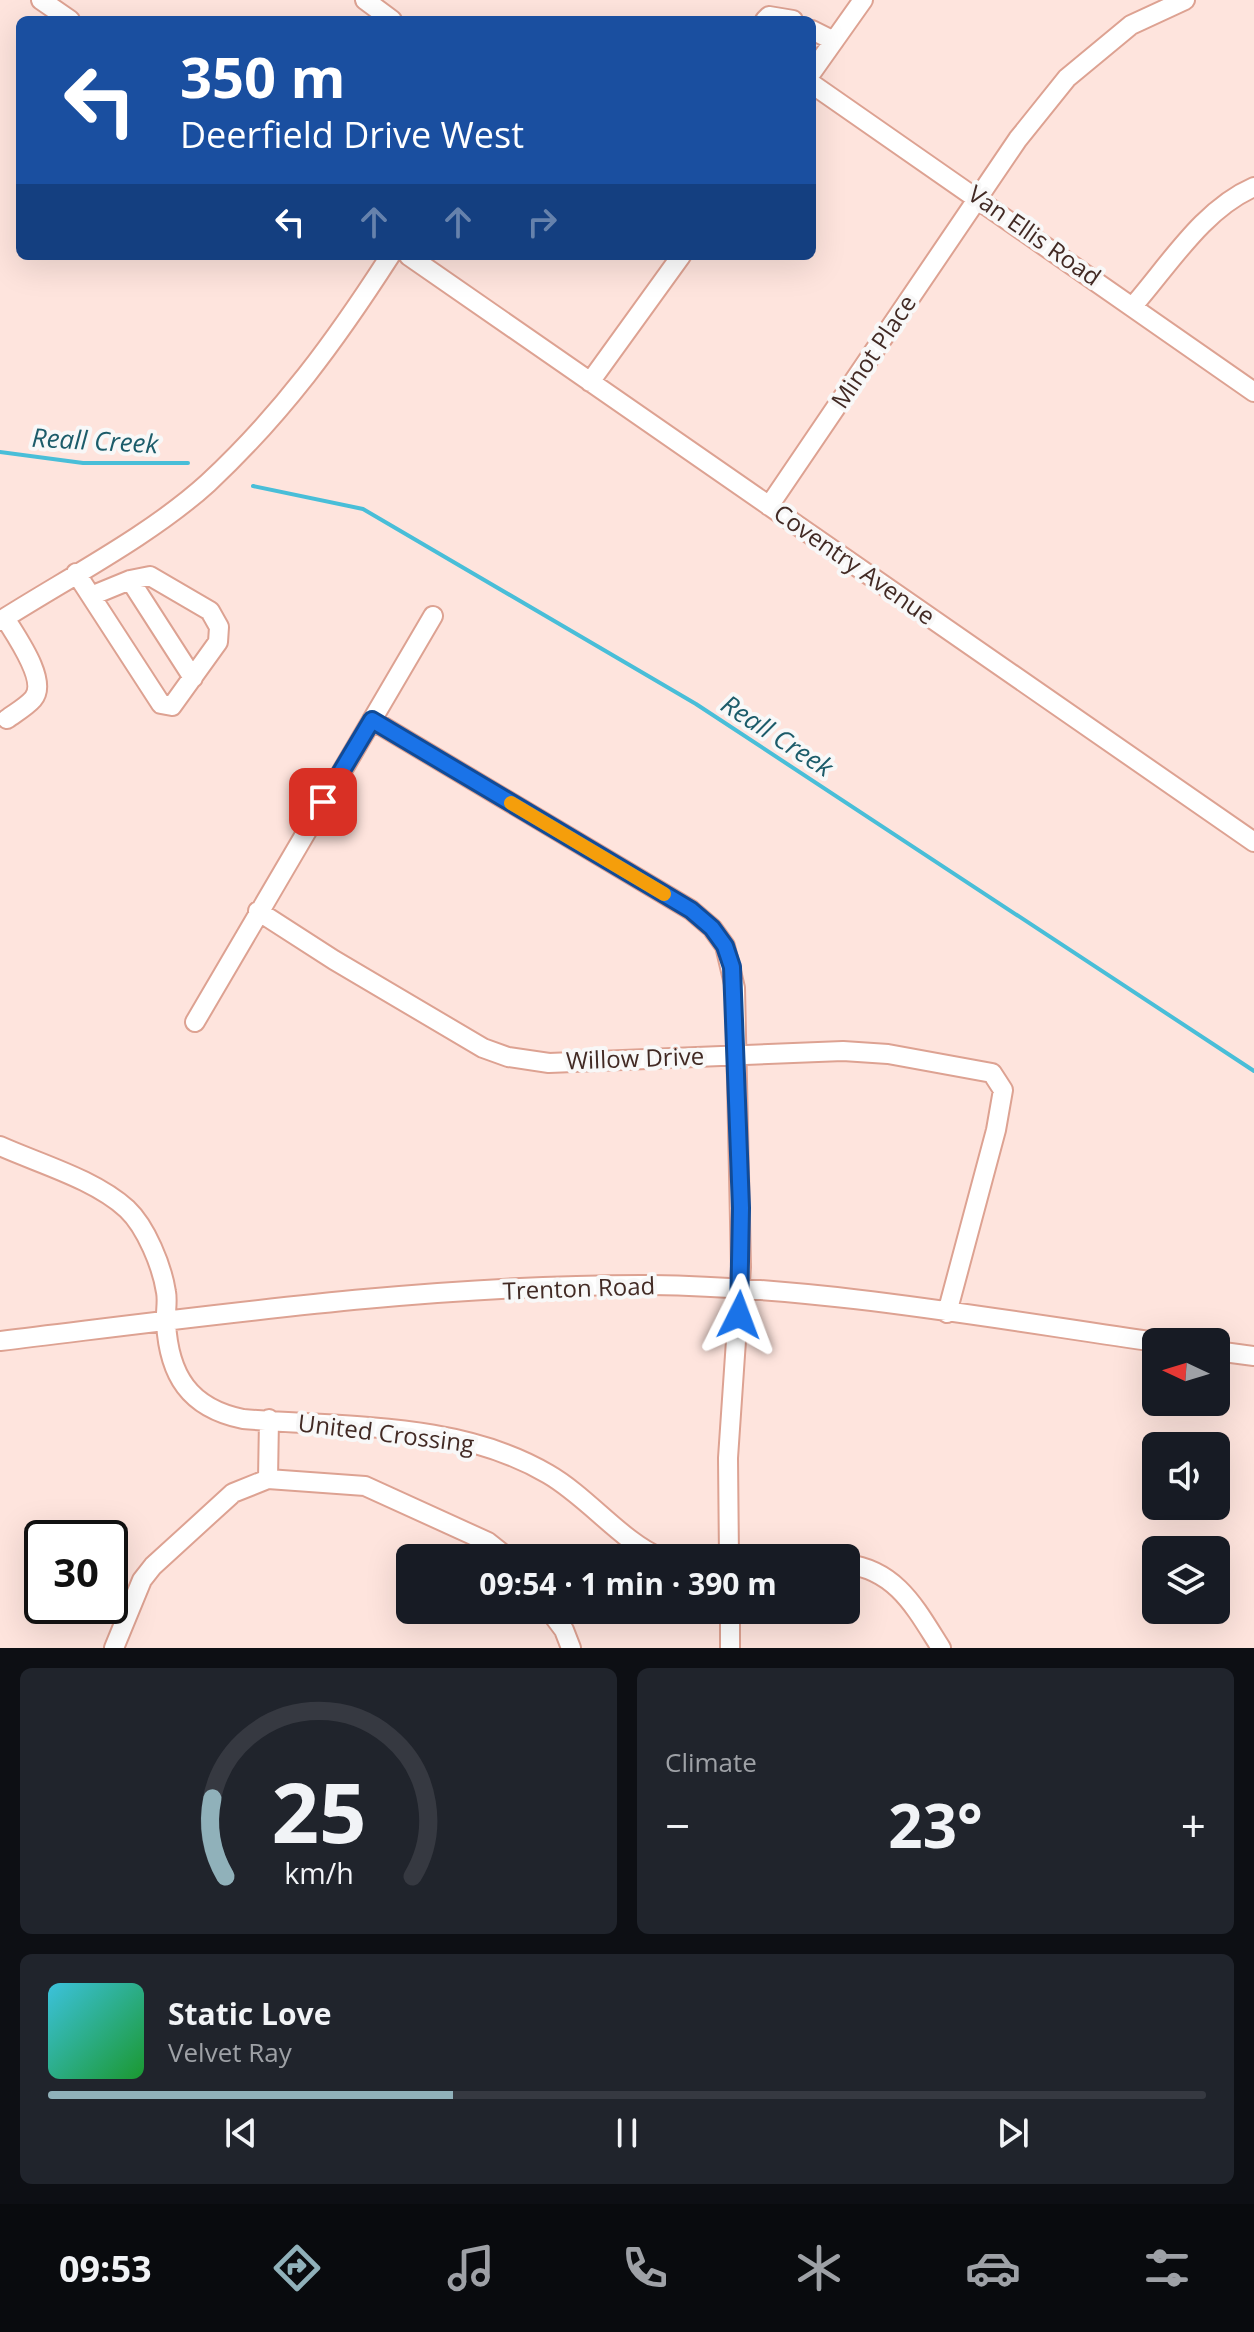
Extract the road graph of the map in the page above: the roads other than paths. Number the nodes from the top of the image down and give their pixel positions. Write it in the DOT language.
graph roads {
  1 [pos="41,0"];
  2 [pos="365,0"];
  3 [pos="863,0"];
  4 [pos="1185,0"];
  5 [pos="64,16"];
  6 [pos="387,16"];
  7 [pos="816,32"];
  8 [pos="834,41"];
  9 [pos="816,66"];
  10 [pos="816,87"];
  11 [pos="1254,187"];
  12 [pos="980,197"];
  13 [pos="387,260"];
  14 [pos="415,260"];
  15 [pos="678,260"];
  16 [pos="1133,306"];
  17 [pos="590,382"];
  18 [pos="1254,392"];
  19 [pos="769,506"];
  20 [pos="76,573"];
  21 [pos="130,580"];
  22 [pos="91,596"];
  23 [pos="433,616"];
  24 [pos="2,619"];
  25 [pos="193,678"];
  26 [pos="7,719"];
  27 [pos="372,720"];
  28 [pos="1254,842"];
  29 [pos="258,911"];
  30 [pos="195,1022"];
  31 [pos="737,1055"];
  32 [pos="0,1146"];
  33 [pos="741,1289"];
  34 [pos="947,1313"];
  35 [pos="166,1321"];
  36 [pos="1142,1340"];
  37 [pos="0,1341"];
  38 [pos="1230,1353"];
  39 [pos="1254,1356"];
  40 [pos="269,1419"];
  41 [pos="268,1479"];
  42 [pos="490,1544"];
  43 [pos="636,1544"];
  44 [pos="729,1544"];
  45 [pos="860,1568"];
  46 [pos="560,1624"];
  47 [pos="730,1624"];
  48 [pos="114,1648"];
  49 [pos="571,1648"];
  50 [pos="730,1648"];
  51 [pos="941,1648"];
  1 -- 5 [label="street"];
  2 -- 6 [label="street"];
  3 -- 8 [label="street"];
  4 -- 12 [label="street, Minot Place"];
  7 -- 8 [label="street"];
  8 -- 9 [label="street"];
  10 -- 12 [label="street, Van Ellis Road"];
  11 -- 16 [label="street"];
  12 -- 16 [label="street, Van Ellis Road"];
  12 -- 19 [label="street, Minot Place"];
  13 -- 20 [label="street"];
  14 -- 17 [label="street, Coventry Avenue"];
  15 -- 17 [label="street"];
  16 -- 18 [label="street, Van Ellis Road"];
  17 -- 19 [label="street, Coventry Avenue"];
  19 -- 28 [label="street, Coventry Avenue"];
  20 -- 22 [label="street"];
  20 -- 24 [label="street"];
  21 -- 22 [label="street"];
  21 -- 25 [label="street"];
  21 -- 25 [label="street"];
  22 -- 25 [label="street"];
  23 -- 27 [label="street"];
  24 -- 26 [label="street"];
  27 -- 29 [label="street"];
  27 -- 31 [label="street"];
  29 -- 30 [label="street"];
  29 -- 31 [label="street, Willow Drive"];
  31 -- 33 [label="street"];
  31 -- 34 [label="street, Willow Drive"];
  32 -- 35 [label="street, United Crossing"];
  33 -- 34 [label="street, Trenton Road"];
  33 -- 35 [label="street, Trenton Road"];
  33 -- 44 [label="street"];
  34 -- 36 [label="street, Trenton Road"];
  35 -- 37 [label="street, Trenton Road"];
  35 -- 40 [label="street, United Crossing"];
  38 -- 39 [label="street"];
  40 -- 41 [label="street"];
  40 -- 43 [label="street, United Crossing"];
  41 -- 42 [label="street"];
  41 -- 48 [label="street"];
  45 -- 51 [label="street"];
  46 -- 49 [label="street"];
  47 -- 50 [label="street"];
}
